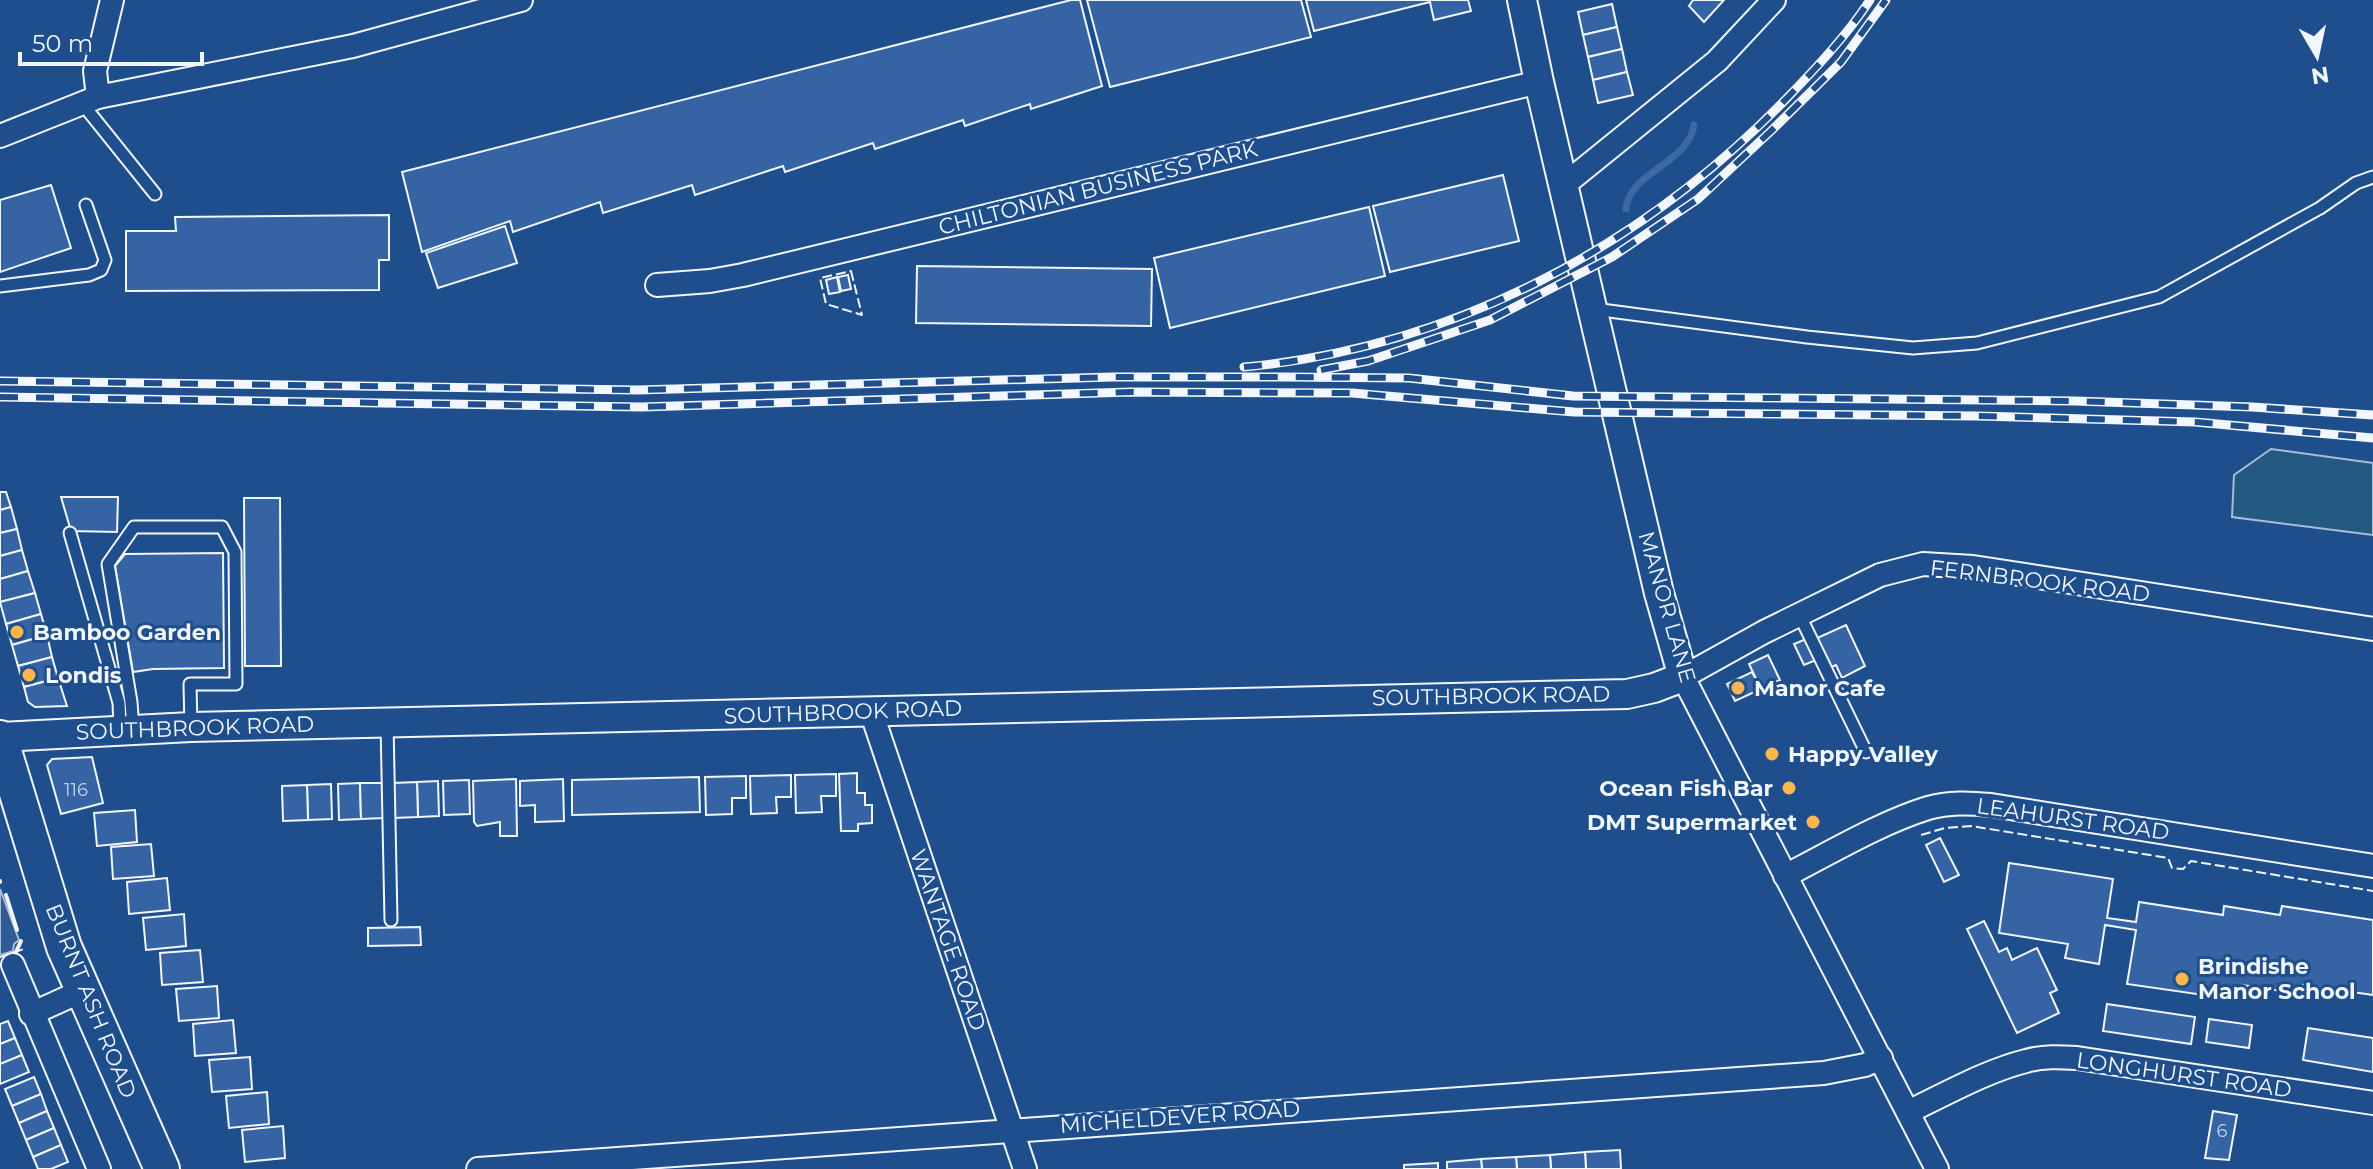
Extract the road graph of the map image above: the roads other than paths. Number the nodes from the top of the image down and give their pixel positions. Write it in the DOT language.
graph roads {
  1 [pos="112,0"];
  2 [pos="521,0"];
  3 [pos="1522,0"];
  4 [pos="1774,0"];
  5 [pos="1539,82"];
  6 [pos="90,100"];
  7 [pos="0,136"];
  8 [pos="2373,177"];
  9 [pos="1564,185"];
  10 [pos="155,194"];
  11 [pos="86,205"];
  12 [pos="657,285"];
  13 [pos="0,286"];
  14 [pos="1594,309"];
  15 [pos="70,533"];
  16 [pos="1799,614"];
  17 [pos="2373,629"];
  18 [pos="1683,677"];
  19 [pos="871,711"];
  20 [pos="387,723"];
  21 [pos="191,727"];
  22 [pos="126,729"];
  23 [pos="0,737"];
  24 [pos="1866,752"];
  25 [pos="2373,866"];
  26 [pos="1785,876"];
  27 [pos="391,920"];
  28 [pos="13,965"];
  29 [pos="84,990"];
  30 [pos="31,1014"];
  31 [pos="1881,1058"];
  32 [pos="2373,1103"];
  33 [pos="1908,1112"];
  34 [pos="1012,1130"];
  35 [pos="99,1169"];
  36 [pos="162,1169"];
  37 [pos="478,1169"];
  38 [pos="1025,1169"];
  39 [pos="1937,1169"];
  1 -- 6 [label="street"];
  2 -- 6 [label="street"];
  3 -- 5 [label="street, MANOR LANE"];
  4 -- 9 [label="street"];
  5 -- 9 [label="street, MANOR LANE"];
  5 -- 12 [label="street, CHILTONIAN BUSINESS PARK"];
  6 -- 7 [label="street"];
  6 -- 10 [label="lane"];
  8 -- 14 [label="lane"];
  9 -- 14 [label="street, MANOR LANE"];
  11 -- 13 [label="lane"];
  14 -- 18 [label="street, MANOR LANE"];
  15 -- 22 [label="lane"];
  16 -- 17 [label="street, FERNBROOK ROAD"];
  16 -- 18 [label="street, FERNBROOK ROAD"];
  16 -- 24 [label="lane"];
  18 -- 19 [label="street, SOUTHBROOK ROAD"];
  18 -- 26 [label="street, MANOR LANE"];
  19 -- 20 [label="street, SOUTHBROOK ROAD"];
  19 -- 34 [label="street, WANTAGE ROAD"];
  20 -- 21 [label="street, SOUTHBROOK ROAD"];
  20 -- 27 [label="lane"];
  21 -- 22 [label="street, SOUTHBROOK ROAD"];
  21 -- 22 [label="lane"];
  22 -- 23 [label="street, SOUTHBROOK ROAD"];
  23 -- 29 [label="main road, BURNT ASH ROAD"];
  25 -- 26 [label="street, LEAHURST ROAD"];
  26 -- 31 [label="street, MANOR LANE"];
  28 -- 30 [label="street"];
  29 -- 30 [label="street"];
  29 -- 36 [label="main road, BURNT ASH ROAD"];
  30 -- 35 [label="street"];
  31 -- 33 [label="street, MANOR LANE"];
  31 -- 34 [label="street, MICHELDEVER ROAD"];
  32 -- 33 [label="street, LONGHURST ROAD"];
  33 -- 39 [label="street, MANOR LANE"];
  34 -- 37 [label="street, MICHELDEVER ROAD"];
  34 -- 38 [label="street, WANTAGE ROAD"];
}
